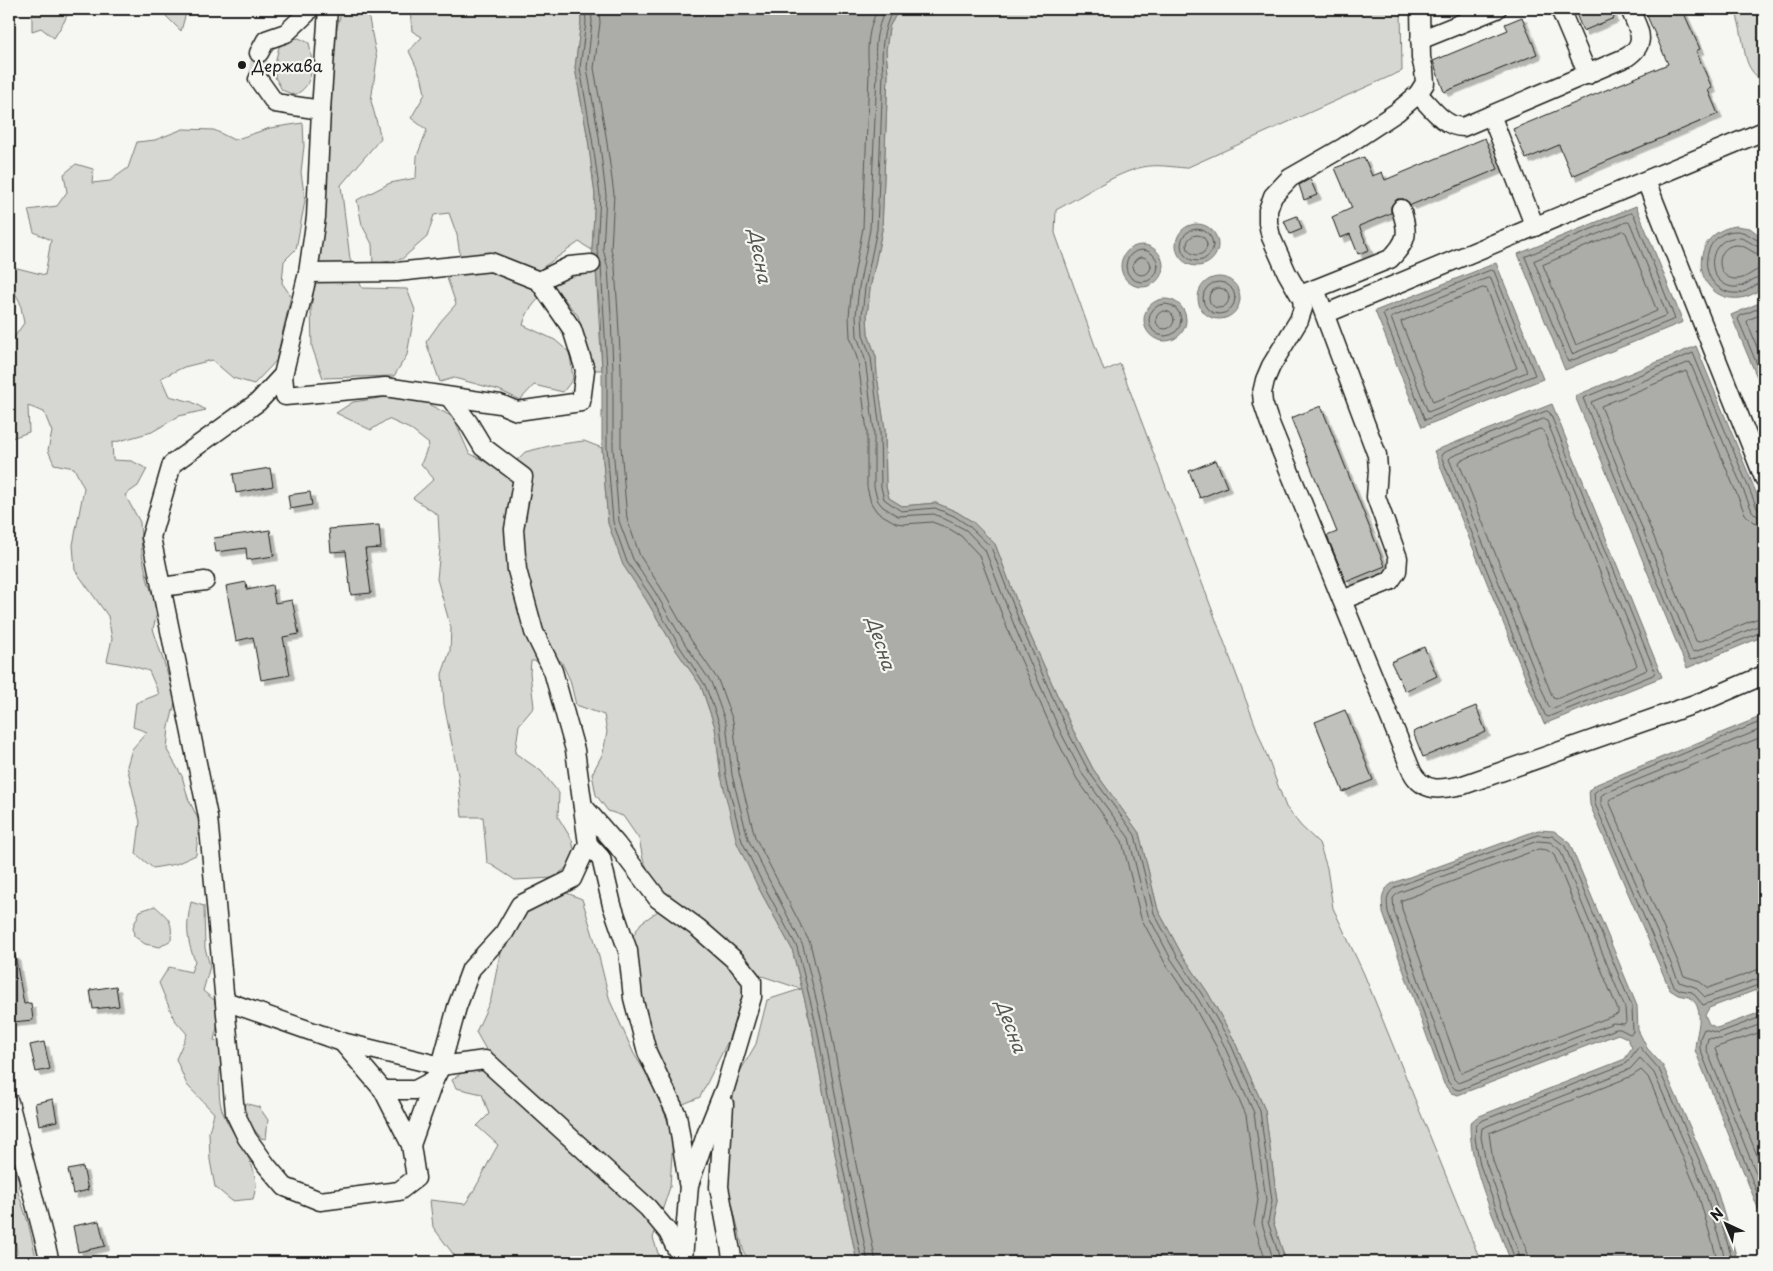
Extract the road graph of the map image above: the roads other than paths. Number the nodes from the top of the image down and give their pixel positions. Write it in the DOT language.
graph roads {
  1 [pos="309,9"];
  2 [pos="328,9"];
  3 [pos="1420,9"];
  4 [pos="1497,9"];
  5 [pos="1560,9"];
  6 [pos="1630,9"];
  7 [pos="1420,40"];
  8 [pos="259,53"];
  9 [pos="1588,75"];
  10 [pos="258,79"];
  11 [pos="1418,94"];
  12 [pos="321,110"];
  13 [pos="1491,115"];
  14 [pos="1764,131"];
  15 [pos="1646,181"];
  16 [pos="1401,209"];
  17 [pos="1535,227"];
  18 [pos="591,264"];
  19 [pos="308,273"];
  20 [pos="539,281"];
  21 [pos="1307,292"];
  22 [pos="1324,314"];
  23 [pos="283,375"];
  24 [pos="450,398"];
  25 [pos="1764,478"];
  26 [pos="205,581"];
  27 [pos="162,587"];
  28 [pos="1342,600"];
  29 [pos="1764,675"];
  30 [pos="583,806"];
  31 [pos="588,844"];
  32 [pos="225,1001"];
  33 [pos="342,1042"];
  34 [pos="437,1073"];
  35 [pos="725,1088"];
  36 [pos="384,1090"];
  37 [pos="9,1102"];
  38 [pos="411,1145"];
  39 [pos="689,1185"];
  40 [pos="683,1261"];
  41 [pos="50,1262"];
  42 [pos="733,1262"];
  1 -- 8 [label="street"];
  2 -- 12 [label="street"];
  3 -- 7 [label="street"];
  4 -- 7 [label="street"];
  5 -- 9 [label="street"];
  6 -- 9 [label="street"];
  7 -- 11 [label="street"];
  9 -- 13 [label="street"];
  10 -- 12 [label="street"];
  11 -- 13 [label="street"];
  11 -- 21 [label="street"];
  12 -- 19 [label="street"];
  13 -- 17 [label="street"];
  14 -- 15 [label="street"];
  15 -- 17 [label="street"];
  15 -- 25 [label="street"];
  16 -- 21 [label="street"];
  17 -- 22 [label="street"];
  18 -- 20 [label="street"];
  19 -- 20 [label="street"];
  19 -- 23 [label="street"];
  20 -- 24 [label="street"];
  21 -- 22 [label="street"];
  21 -- 28 [label="street"];
  22 -- 28 [label="street"];
  23 -- 24 [label="street"];
  23 -- 27 [label="street"];
  24 -- 30 [label="street"];
  26 -- 27 [label="street"];
  27 -- 32 [label="street"];
  28 -- 29 [label="street"];
  30 -- 31 [label="street"];
  30 -- 35 [label="street"];
  31 -- 34 [label="street"];
  31 -- 39 [label="street"];
  32 -- 33 [label="street"];
  32 -- 38 [label="street"];
  33 -- 34 [label="street"];
  33 -- 36 [label="street"];
  34 -- 36 [label="street"];
  34 -- 38 [label="street"];
  34 -- 40 [label="street"];
  35 -- 39 [label="street"];
  35 -- 42 [label="street"];
  36 -- 38 [label="street"];
  37 -- 41 [label="street"];
  39 -- 40 [label="street"];
}
